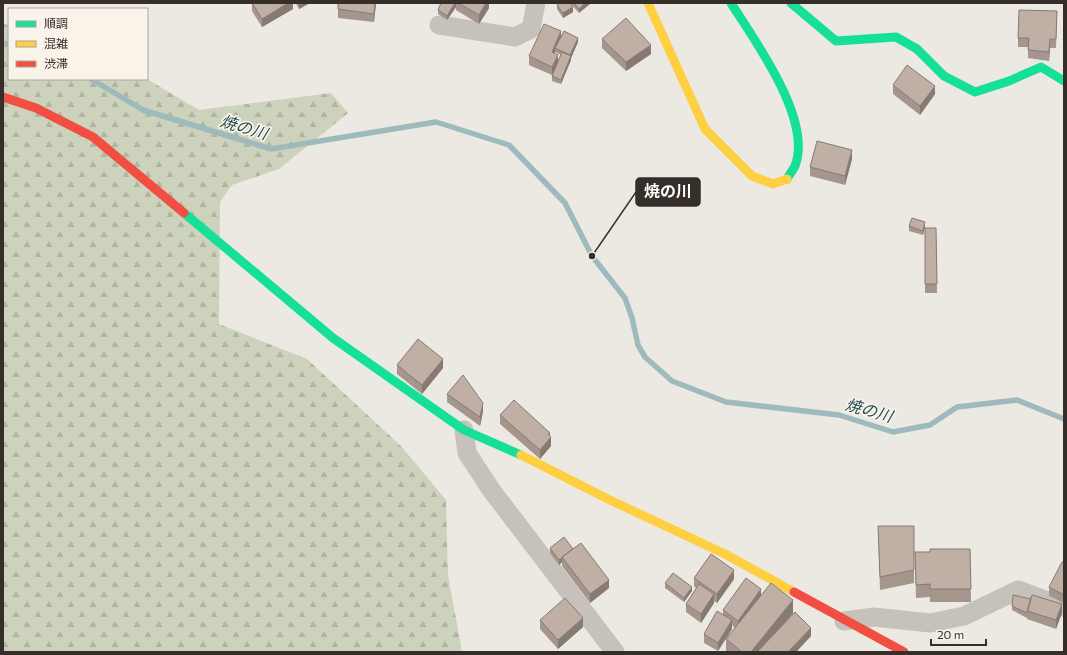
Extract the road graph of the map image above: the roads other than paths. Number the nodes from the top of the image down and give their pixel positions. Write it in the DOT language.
graph roads {
  1 [pos="536,3"];
  2 [pos="648,3"];
  3 [pos="730,3"];
  4 [pos="791,3"];
  5 [pos="439,25"];
  6 [pos="1064,81"];
  7 [pos="3,98"];
  8 [pos="464,430"];
  9 [pos="1064,607"];
  10 [pos="844,621"];
  11 [pos="615,652"];
  12 [pos="904,652"];
  1 -- 5 [label="street"];
  2 -- 3 [label="street"];
  4 -- 6 [label="street"];
  7 -- 8 [label="street"];
  8 -- 10 [label="street"];
  8 -- 11 [label="street"];
  9 -- 10 [label="street"];
  10 -- 12 [label="street"];
}
